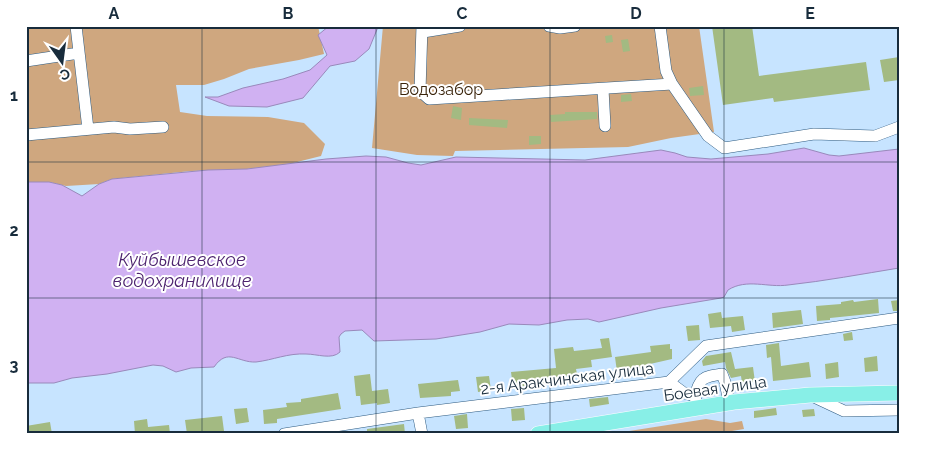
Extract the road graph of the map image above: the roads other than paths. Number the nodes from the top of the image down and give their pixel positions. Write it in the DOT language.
graph roads {
  1 [pos="76,26"];
  2 [pos="460,26"];
  3 [pos="549,26"];
  4 [pos="575,26"];
  5 [pos="660,26"];
  6 [pos="422,29"];
  7 [pos="79,53"];
  8 [pos="26,61"];
  9 [pos="672,84"];
  10 [pos="603,88"];
  11 [pos="605,126"];
  12 [pos="163,127"];
  13 [pos="899,127"];
  14 [pos="88,128"];
  15 [pos="26,135"];
  16 [pos="899,318"];
  17 [pos="668,382"];
  18 [pos="899,393"];
  19 [pos="810,395"];
  20 [pos="696,402"];
  21 [pos="729,403"];
  22 [pos="899,410"];
  23 [pos="418,413"];
  24 [pos="284,434"];
  25 [pos="422,434"];
  26 [pos="538,434"];
  1 -- 7 [label="street"];
  2 -- 6 [label="street"];
  3 -- 4 [label="street"];
  5 -- 9 [label="street"];
  6 -- 10 [label="street"];
  7 -- 8 [label="street"];
  7 -- 14 [label="street"];
  9 -- 10 [label="street"];
  9 -- 13 [label="street"];
  10 -- 11 [label="street"];
  12 -- 14 [label="street"];
  14 -- 15 [label="street"];
  16 -- 17 [label="street, 2-я Аракчинская улица"];
  17 -- 20 [label="street"];
  17 -- 23 [label="street, 2-я Аракчинская улица"];
  18 -- 19 [label="main road, Боевая улица"];
  19 -- 21 [label="main road, Боевая улица"];
  19 -- 22 [label="street"];
  20 -- 21 [label="main road, Боевая улица"];
  20 -- 21 [label="street"];
  20 -- 26 [label="main road, Боевая улица"];
  23 -- 24 [label="street, 2-я Аракчинская улица"];
  23 -- 25 [label="street"];
}
